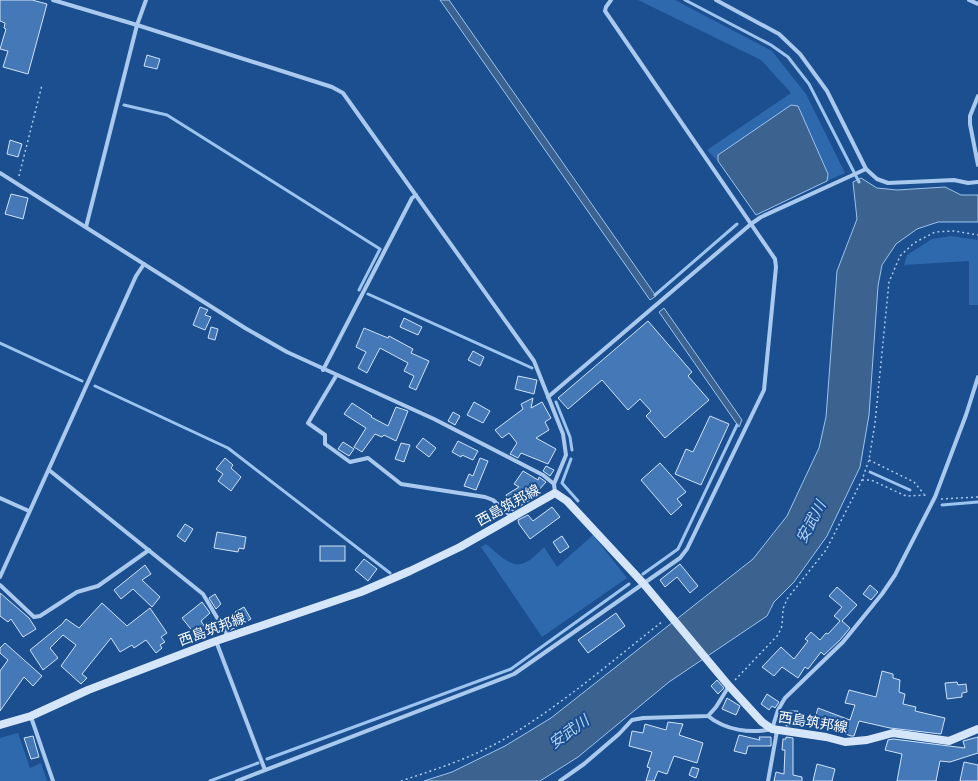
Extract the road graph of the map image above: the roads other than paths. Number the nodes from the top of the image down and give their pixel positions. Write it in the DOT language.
graph roads {
  1 [pos="53,0"];
  2 [pos="146,0"];
  3 [pos="611,0"];
  4 [pos="716,0"];
  5 [pos="969,0"];
  6 [pos="978,4"];
  7 [pos="137,25"];
  8 [pos="978,96"];
  9 [pos="978,165"];
  10 [pos="866,168"];
  11 [pos="0,173"];
  12 [pos="978,182"];
  13 [pos="416,195"];
  14 [pos="751,224"];
  15 [pos="86,227"];
  16 [pos="144,264"];
  17 [pos="323,370"];
  18 [pos="336,376"];
  19 [pos="978,377"];
  20 [pos="548,397"];
  21 [pos="49,470"];
  22 [pos="555,489"];
  23 [pos="0,498"];
  24 [pos="29,511"];
  25 [pos="512,517"];
  26 [pos="149,550"];
  27 [pos="0,577"];
  28 [pos="643,583"];
  29 [pos="0,585"];
  30 [pos="228,636"];
  31 [pos="216,641"];
  32 [pos="729,686"];
  33 [pos="30,716"];
  34 [pos="708,716"];
  35 [pos="0,724"];
  36 [pos="978,729"];
  37 [pos="774,730"];
  38 [pos="265,770"];
  39 [pos="52,781"];
  40 [pos="237,781"];
  41 [pos="560,781"];
  42 [pos="768,781"];
  1 -- 7 [label="street"];
  2 -- 7 [label="street"];
  3 -- 14 [label="street"];
  4 -- 10 [label="street"];
  5 -- 6 [label="street"];
  7 -- 13 [label="street"];
  7 -- 15 [label="street"];
  8 -- 9 [label="street"];
  10 -- 12 [label="street"];
  10 -- 14 [label="street"];
  11 -- 15 [label="street"];
  13 -- 17 [label="street"];
  13 -- 20 [label="street"];
  14 -- 20 [label="street"];
  14 -- 28 [label="street"];
  15 -- 16 [label="street"];
  16 -- 17 [label="street"];
  16 -- 21 [label="street"];
  17 -- 18 [label="street"];
  18 -- 22 [label="street"];
  18 -- 25 [label="street"];
  19 -- 37 [label="street"];
  20 -- 22 [label="street"];
  21 -- 24 [label="street"];
  21 -- 26 [label="street"];
  22 -- 25 [label="main road, 西島筑邦線"];
  22 -- 28 [label="main road, 西島筑邦線"];
  23 -- 24 [label="street"];
  24 -- 27 [label="street"];
  25 -- 30 [label="main road, 西島筑邦線"];
  26 -- 29 [label="street"];
  26 -- 30 [label="street"];
  28 -- 32 [label="main road, 西島筑邦線"];
  28 -- 38 [label="street"];
  30 -- 31 [label="main road, 西島筑邦線"];
  31 -- 33 [label="main road, 西島筑邦線"];
  31 -- 38 [label="street"];
  32 -- 34 [label="street"];
  32 -- 37 [label="main road, 西島筑邦線"];
  33 -- 35 [label="main road, 西島筑邦線"];
  33 -- 39 [label="street"];
  34 -- 37 [label="street"];
  34 -- 41 [label="street"];
  36 -- 37 [label="main road, 西島筑邦線"];
  37 -- 42 [label="street"];
  38 -- 40 [label="street"];
}
